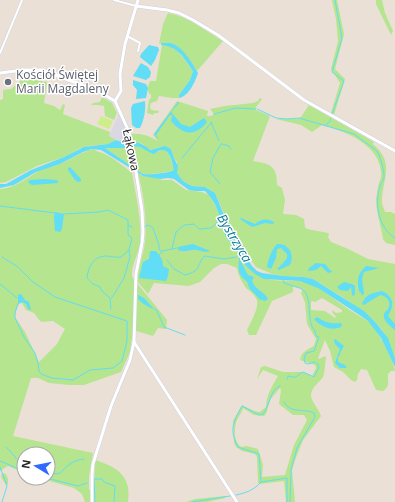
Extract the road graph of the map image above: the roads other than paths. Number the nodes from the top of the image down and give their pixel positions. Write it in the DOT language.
graph roads {
  1 [pos="22,0"];
  2 [pos="114,0"];
  3 [pos="138,0"];
  4 [pos="136,6"];
  5 [pos="127,36"];
  6 [pos="138,51"];
  7 [pos="0,54"];
  8 [pos="0,73"];
  9 [pos="115,101"];
  10 [pos="395,151"];
  11 [pos="134,342"];
  12 [pos="92,502"];
  13 [pos="237,502"];
  1 -- 7 [label="street"];
  2 -- 4 [label="street"];
  3 -- 4 [label="street"];
  4 -- 5 [label="street"];
  4 -- 10 [label="street"];
  5 -- 6 [label="street"];
  5 -- 9 [label="street"];
  8 -- 9 [label="street"];
  9 -- 11 [label="street, Łąkowa"];
  11 -- 12 [label="street, Łąkowa"];
  11 -- 13 [label="street"];
}
